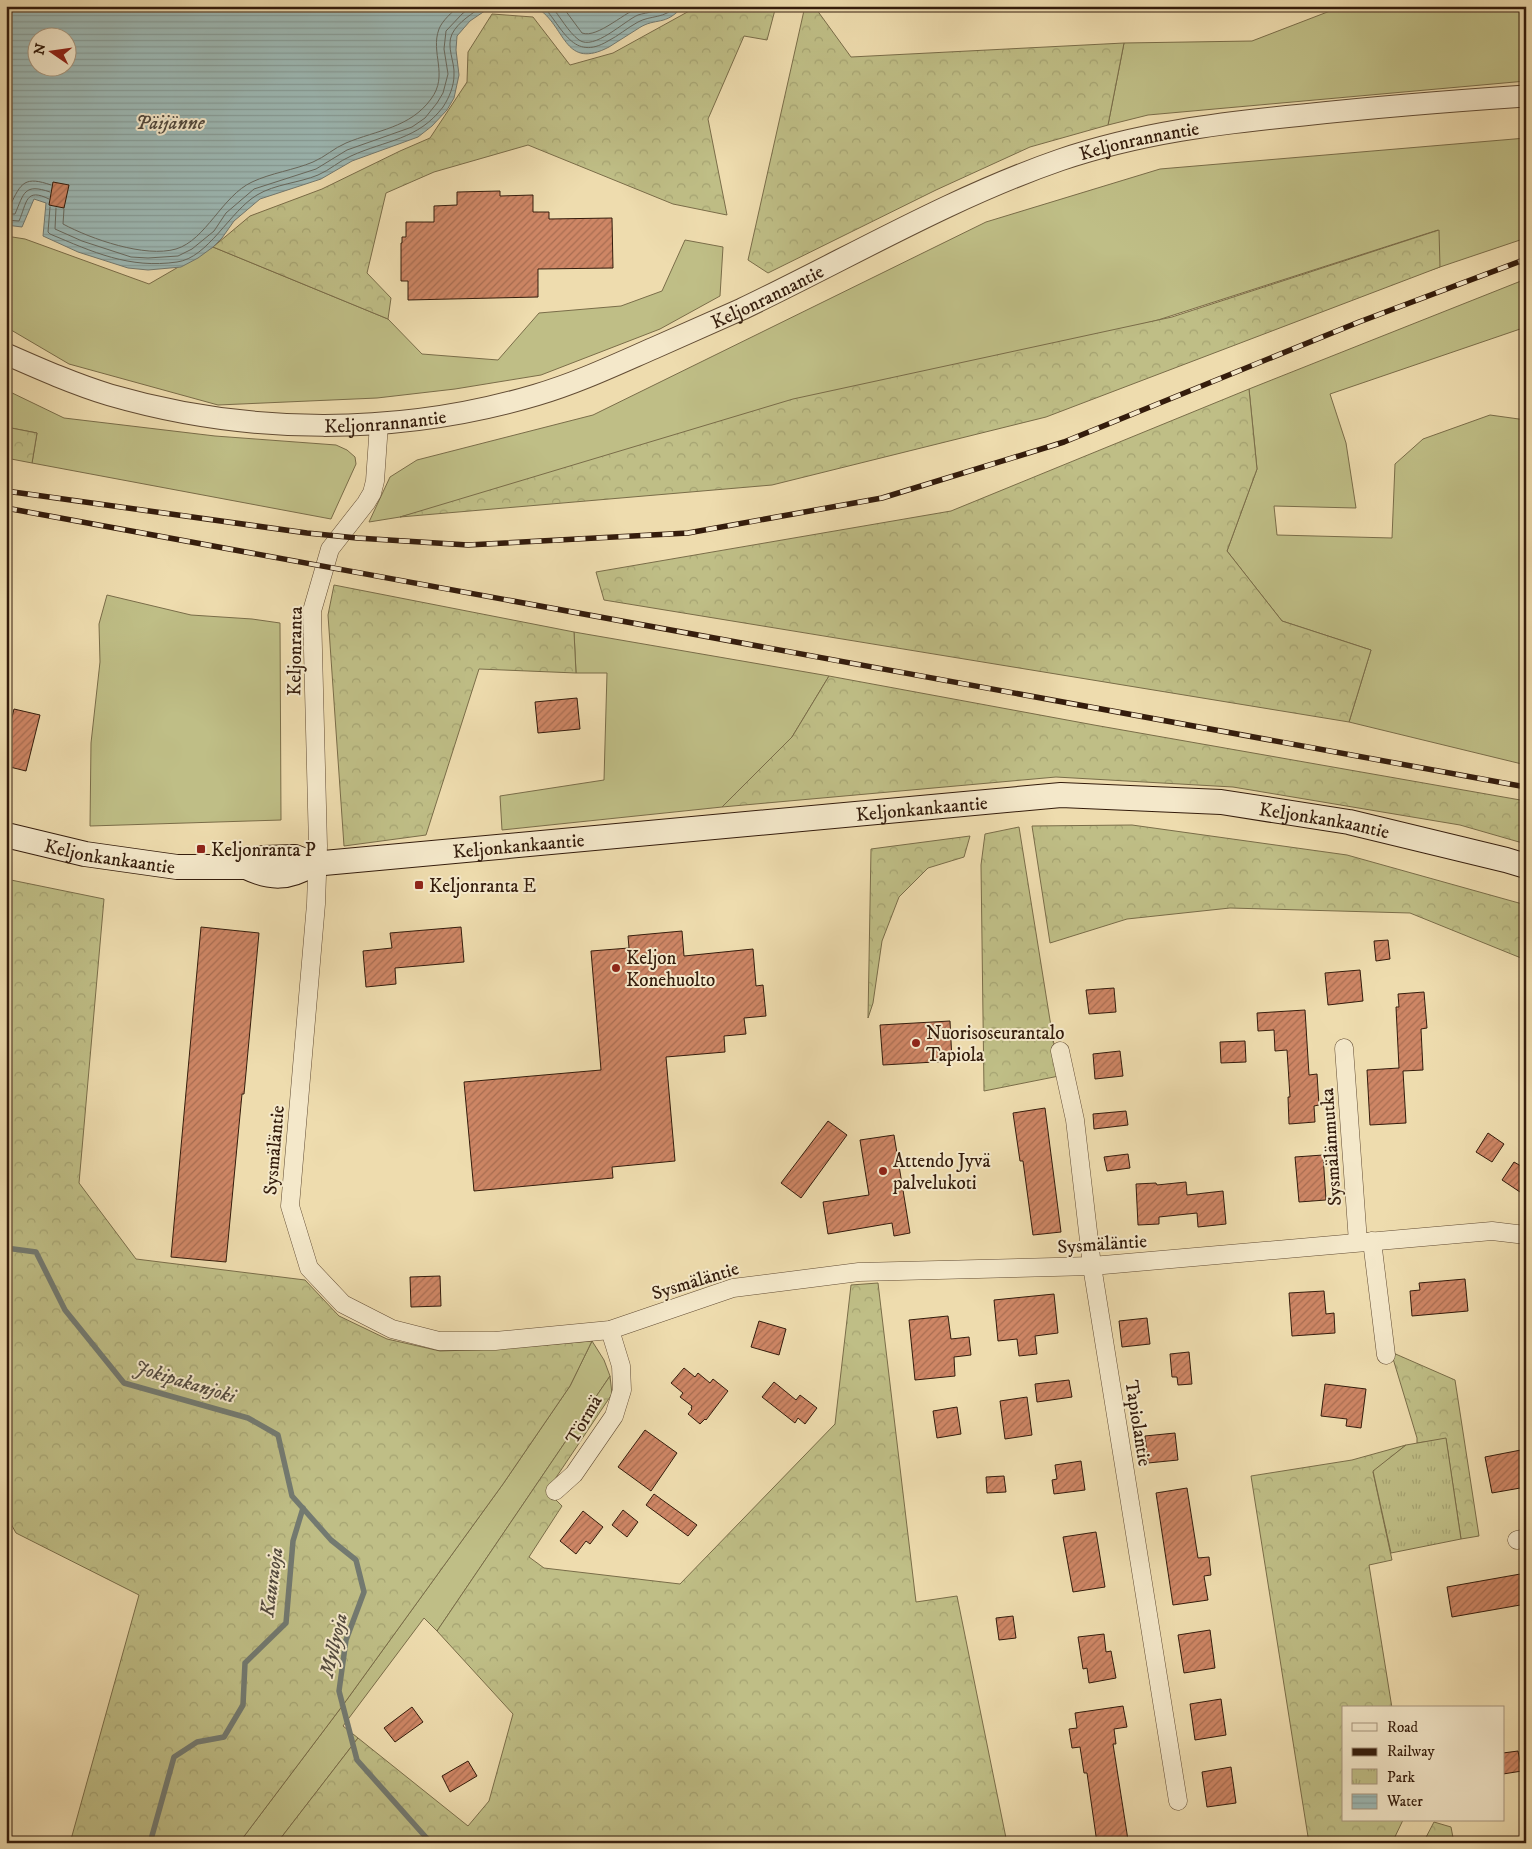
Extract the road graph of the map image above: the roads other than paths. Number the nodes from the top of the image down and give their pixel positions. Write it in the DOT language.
graph roads {
  1 [pos="1526,96"];
  2 [pos="6,354"];
  3 [pos="379,424"];
  4 [pos="6,835"];
  5 [pos="315,864"];
  6 [pos="1526,866"];
  7 [pos="1344,1048"];
  8 [pos="1060,1051"];
  9 [pos="1526,1235"];
  10 [pos="1365,1242"];
  11 [pos="1092,1266"];
  12 [pos="610,1330"];
  13 [pos="1386,1355"];
  14 [pos="555,1491"];
  15 [pos="1178,1802"];
  1 -- 3 [label="street, Keljonrannantie"];
  2 -- 3 [label="street, Keljonrannantie"];
  3 -- 5 [label="street, Keljonranta"];
  4 -- 5 [label="main road, Keljonkankaantie"];
  5 -- 6 [label="main road, Keljonkankaantie"];
  5 -- 12 [label="street, Sysmäläntie"];
  7 -- 10 [label="street, Sysmälänmutka"];
  8 -- 11 [label="street, Tapiolantie"];
  9 -- 10 [label="street, Sysmäläntie"];
  10 -- 11 [label="street, Sysmäläntie"];
  10 -- 13 [label="street, Sysmälänmutka"];
  11 -- 12 [label="street, Sysmäläntie"];
  11 -- 15 [label="street, Tapiolantie"];
  12 -- 14 [label="street, Törmä"];
}
